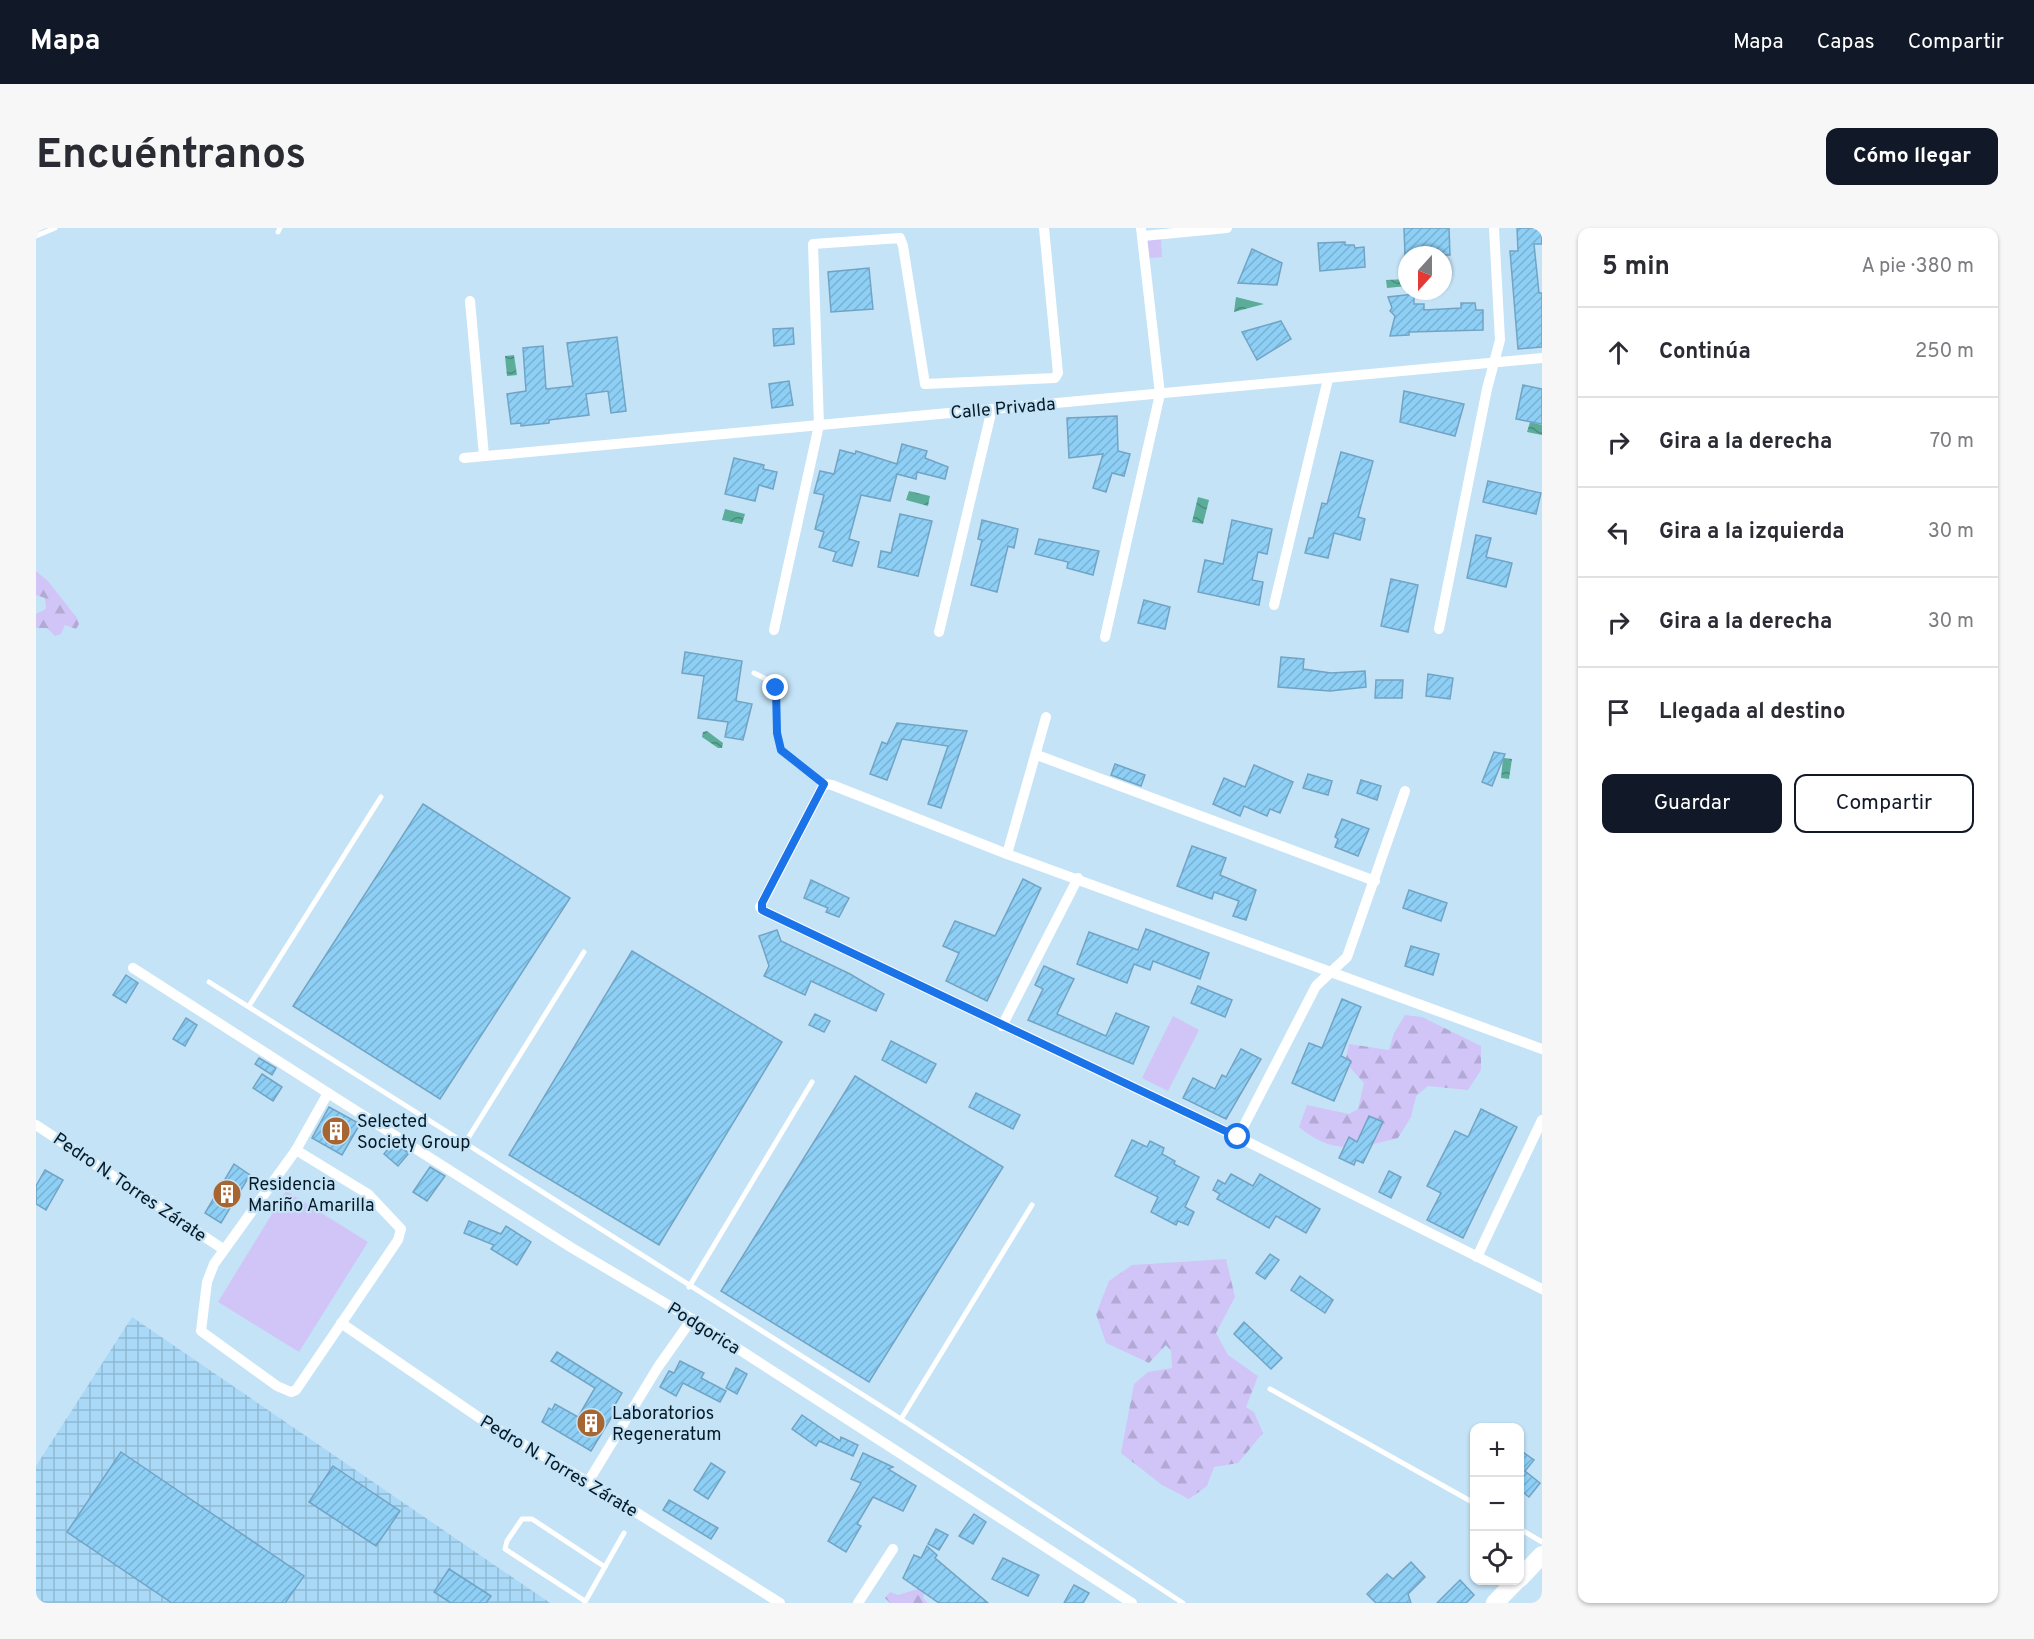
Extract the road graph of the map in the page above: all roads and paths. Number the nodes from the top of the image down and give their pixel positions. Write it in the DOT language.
graph roads {
  1 [pos="55,228"];
  2 [pos="1044,228"];
  3 [pos="1227,228"];
  4 [pos="1494,228"];
  5 [pos="1142,232"];
  6 [pos="36,236"];
  7 [pos="470,301"];
  8 [pos="1542,358"];
  9 [pos="1496,361"];
  10 [pos="1328,379"];
  11 [pos="1160,394"];
  12 [pos="992,409"];
  13 [pos="819,425"];
  14 [pos="484,456"];
  15 [pos="464,458"];
  16 [pos="1274,605"];
  17 [pos="1439,629"];
  18 [pos="774,630"];
  19 [pos="939,633"];
  20 [pos="1105,637"];
  21 [pos="754,673"];
  22 [pos="1046,717"];
  23 [pos="1037,755"];
  24 [pos="824,784"];
  25 [pos="1405,791"];
  26 [pos="381,796"];
  27 [pos="1007,854"];
  28 [pos="1078,878"];
  29 [pos="1375,880"];
  30 [pos="584,952"];
  31 [pos="133,968"];
  32 [pos="1330,972"];
  33 [pos="209,982"];
  34 [pos="249,1006"];
  35 [pos="1002,1026"];
  36 [pos="1542,1048"];
  37 [pos="812,1082"];
  38 [pos="328,1093"];
  39 [pos="1542,1120"];
  40 [pos="36,1125"];
  41 [pos="1238,1137"];
  42 [pos="465,1143"];
  43 [pos="296,1150"];
  44 [pos="1032,1205"];
  45 [pos="223,1249"];
  46 [pos="1477,1257"];
  47 [pos="689,1287"];
  48 [pos="1542,1289"];
  49 [pos="692,1319"];
  50 [pos="341,1323"];
  51 [pos="1270,1389"];
  52 [pos="901,1419"];
  53 [pos="588,1482"];
  54 [pos="1470,1501"];
  55 [pos="1523,1531"];
  56 [pos="624,1533"];
  57 [pos="1542,1542"];
  58 [pos="893,1550"];
  59 [pos="1542,1555"];
  60 [pos="604,1567"];
  61 [pos="1524,1573"];
  62 [pos="1512,1585"];
  63 [pos="585,1602"];
  64 [pos="780,1603"];
  65 [pos="858,1603"];
  66 [pos="1132,1603"];
  67 [pos="1183,1603"];
  68 [pos="1495,1603"];
  1 -- 6 [label="lane"];
  2 -- 13 [label="street"];
  3 -- 5 [label="street"];
  4 -- 9 [label="street"];
  5 -- 11 [label="street"];
  7 -- 14 [label="street"];
  8 -- 9 [label="street, Calle Privada"];
  9 -- 10 [label="street, Calle Privada"];
  9 -- 17 [label="street"];
  10 -- 11 [label="street, Calle Privada"];
  10 -- 16 [label="street"];
  11 -- 12 [label="street, Calle Privada"];
  11 -- 20 [label="street"];
  12 -- 13 [label="street, Calle Privada"];
  12 -- 19 [label="street"];
  13 -- 14 [label="street, Calle Privada"];
  13 -- 18 [label="street"];
  14 -- 15 [label="street, Calle Privada"];
  21 -- 24 [label="lane"];
  22 -- 23 [label="street"];
  23 -- 27 [label="street"];
  23 -- 29 [label="street"];
  24 -- 27 [label="street"];
  24 -- 35 [label="street"];
  25 -- 29 [label="street"];
  26 -- 34 [label="lane"];
  27 -- 28 [label="street"];
  28 -- 32 [label="street"];
  28 -- 35 [label="street"];
  29 -- 32 [label="street"];
  30 -- 42 [label="lane"];
  31 -- 38 [label="street, Podgorica"];
  32 -- 36 [label="street"];
  32 -- 41 [label="street"];
  33 -- 34 [label="lane"];
  34 -- 42 [label="lane"];
  35 -- 41 [label="street"];
  37 -- 47 [label="lane"];
  38 -- 43 [label="street"];
  38 -- 49 [label="street, Podgorica"];
  39 -- 46 [label="street"];
  40 -- 45 [label="street, Pedro N. Torres Zárate"];
  41 -- 46 [label="street"];
  42 -- 47 [label="lane"];
  43 -- 45 [label="street"];
  43 -- 50 [label="street"];
  44 -- 52 [label="lane"];
  45 -- 50 [label="street"];
  46 -- 48 [label="street"];
  47 -- 52 [label="lane"];
  49 -- 53 [label="street"];
  49 -- 66 [label="street, Podgorica"];
  50 -- 53 [label="street, Pedro N. Torres Zárate"];
  51 -- 54 [label="lane"];
  52 -- 67 [label="lane"];
  53 -- 64 [label="street, Pedro N. Torres Zárate"];
  55 -- 57 [label="lane"];
  56 -- 60 [label="lane"];
  58 -- 65 [label="street"];
  59 -- 61 [label="main road"];
  60 -- 63 [label="lane"];
  60 -- 63 [label="lane"];
  62 -- 68 [label="main road"];
}
